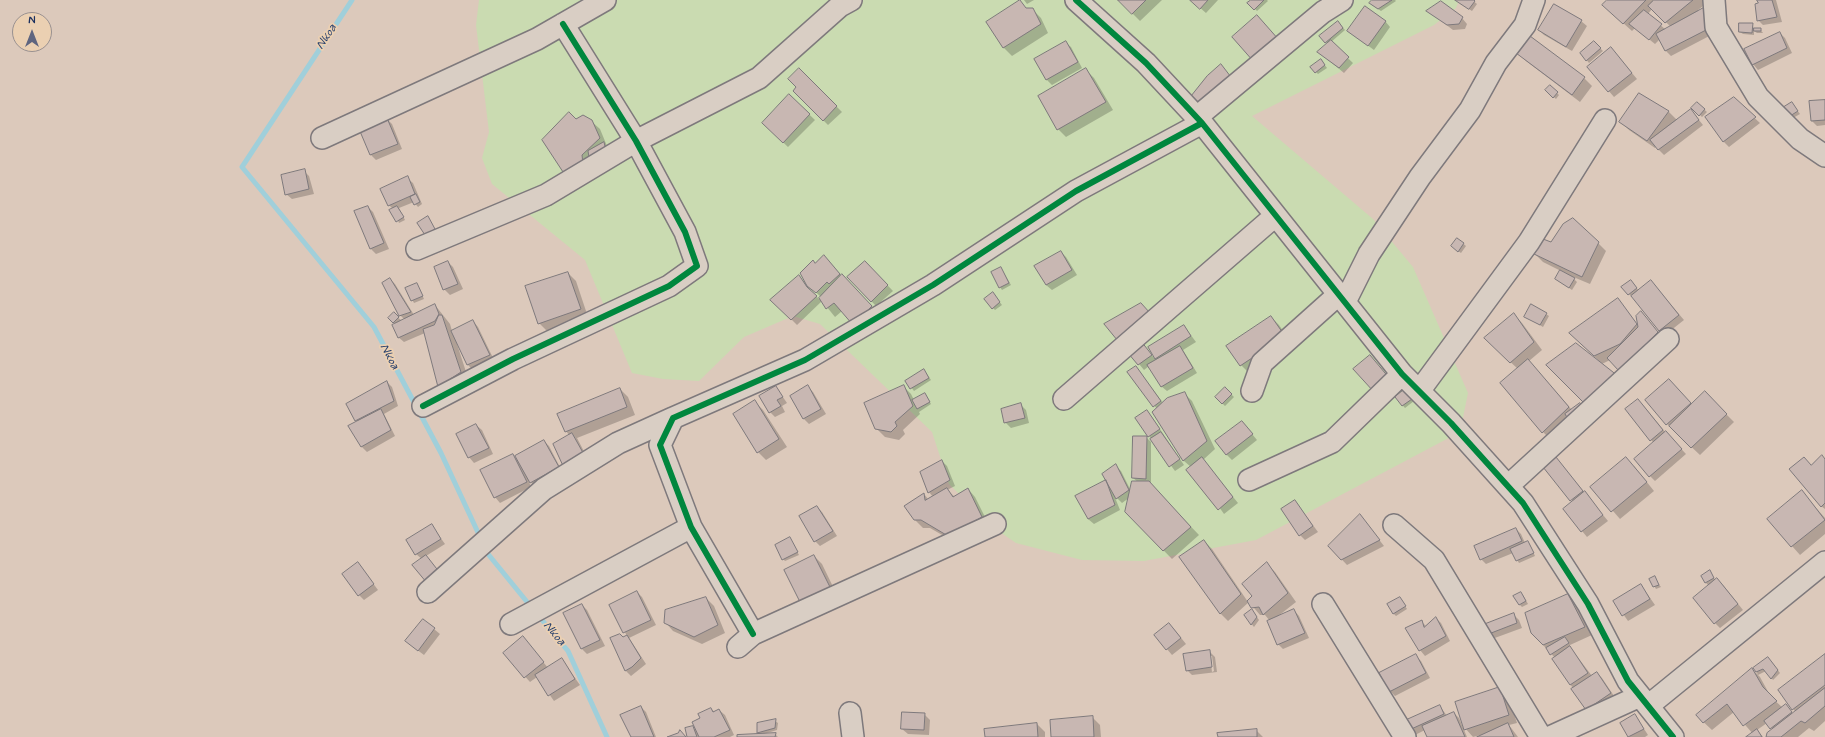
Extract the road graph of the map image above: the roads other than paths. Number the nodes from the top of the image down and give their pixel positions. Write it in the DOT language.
graph roads {
  1 [pos="605,0"];
  2 [pos="851,0"];
  3 [pos="1076,0"];
  4 [pos="1342,0"];
  5 [pos="1534,0"];
  6 [pos="1714,0"];
  7 [pos="1317,6"];
  8 [pos="563,24"];
  9 [pos="1199,120"];
  10 [pos="1605,120"];
  11 [pos="322,138"];
  12 [pos="636,141"];
  13 [pos="1825,156"];
  14 [pos="1275,216"];
  15 [pos="417,249"];
  16 [pos="1342,298"];
  17 [pos="1668,339"];
  18 [pos="1402,374"];
  19 [pos="1420,390"];
  20 [pos="1252,392"];
  21 [pos="1064,399"];
  22 [pos="423,406"];
  23 [pos="673,418"];
  24 [pos="1249,480"];
  25 [pos="1508,486"];
  26 [pos="995,524"];
  27 [pos="1394,525"];
  28 [pos="691,527"];
  29 [pos="1825,562"];
  30 [pos="428,592"];
  31 [pos="1323,604"];
  32 [pos="511,624"];
  33 [pos="1644,701"];
  34 [pos="850,713"];
  35 [pos="853,737"];
  36 [pos="1405,737"];
  37 [pos="1541,737"];
  38 [pos="1550,737"];
  39 [pos="1673,737"];
  1 -- 8 [label="street"];
  2 -- 12 [label="street"];
  3 -- 9 [label="street"];
  4 -- 7 [label="street"];
  5 -- 16 [label="street"];
  6 -- 13 [label="street"];
  7 -- 9 [label="street"];
  8 -- 11 [label="street"];
  8 -- 12 [label="street"];
  9 -- 14 [label="street"];
  9 -- 23 [label="street"];
  10 -- 19 [label="street"];
  12 -- 15 [label="street"];
  12 -- 22 [label="street"];
  14 -- 16 [label="street"];
  14 -- 21 [label="street"];
  16 -- 18 [label="street"];
  16 -- 20 [label="street"];
  17 -- 25 [label="street"];
  18 -- 19 [label="street"];
  18 -- 24 [label="street"];
  19 -- 25 [label="street"];
  23 -- 28 [label="street"];
  23 -- 30 [label="street"];
  25 -- 33 [label="street"];
  26 -- 28 [label="street"];
  27 -- 37 [label="street"];
  28 -- 32 [label="street"];
  29 -- 33 [label="street"];
  31 -- 36 [label="street"];
  33 -- 38 [label="street"];
  33 -- 39 [label="street"];
  34 -- 35 [label="street"];
}
